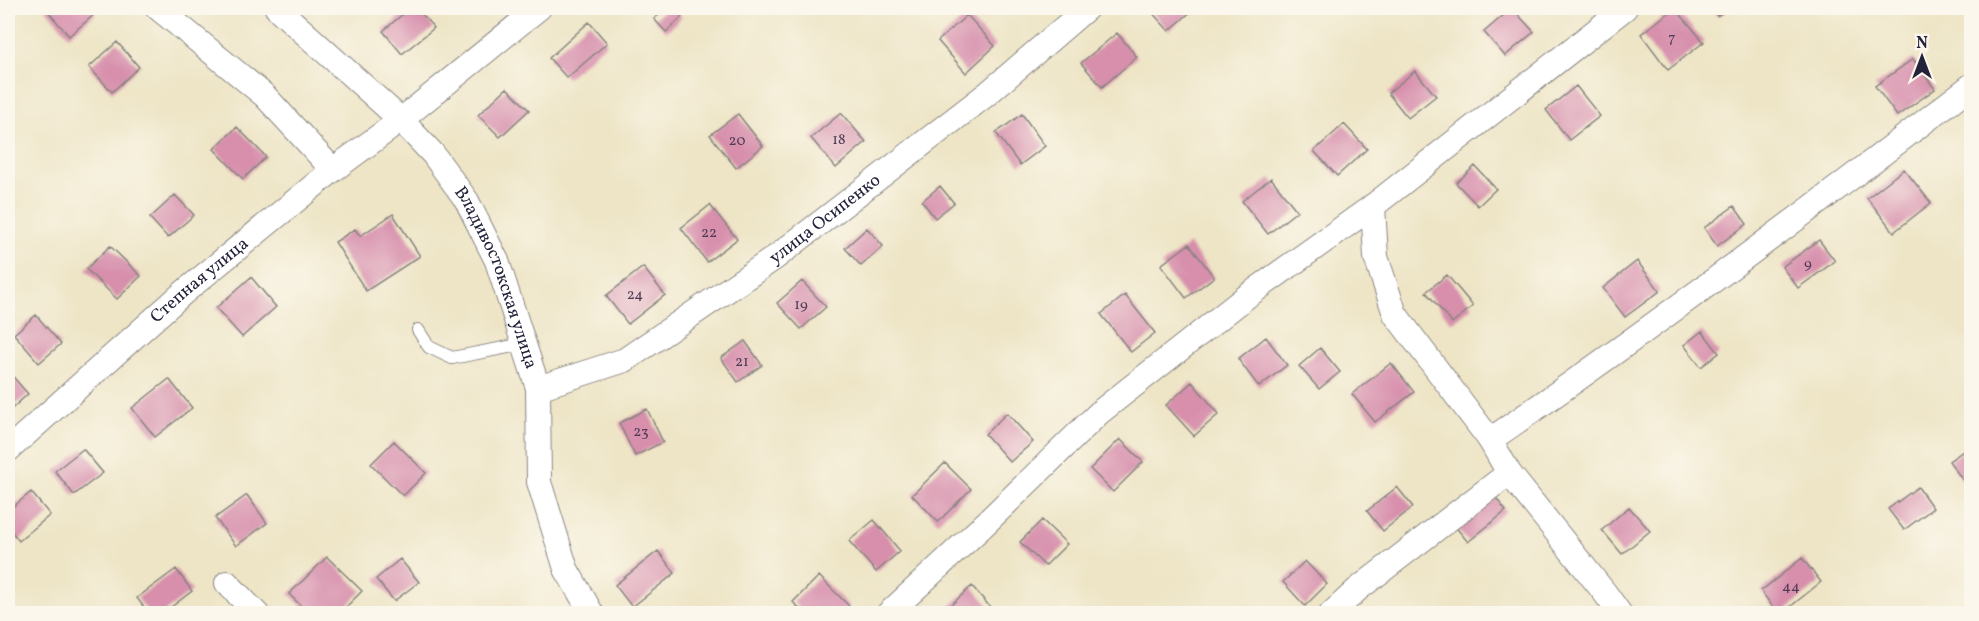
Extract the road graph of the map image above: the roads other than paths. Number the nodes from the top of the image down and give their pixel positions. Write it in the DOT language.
graph roads {
  1 [pos="158,8"];
  2 [pos="277,8"];
  3 [pos="539,8"];
  4 [pos="1087,8"];
  5 [pos="1625,8"];
  6 [pos="1971,85"];
  7 [pos="401,120"];
  8 [pos="333,170"];
  9 [pos="1373,206"];
  10 [pos="418,330"];
  11 [pos="524,344"];
  12 [pos="538,388"];
  13 [pos="1490,440"];
  14 [pos="8,450"];
  15 [pos="1509,473"];
  16 [pos="227,583"];
  17 [pos="257,614"];
  18 [pos="592,614"];
  19 [pos="888,614"];
  20 [pos="1331,614"];
  21 [pos="1620,614"];
  1 -- 8 [label="street"];
  2 -- 7 [label="street, Владивостокская улица"];
  3 -- 7 [label="street, Степная улица"];
  4 -- 12 [label="street, улица Осипенко"];
  5 -- 9 [label="street"];
  6 -- 13 [label="street"];
  7 -- 8 [label="street, Степная улица"];
  7 -- 11 [label="street, Владивостокская улица"];
  8 -- 14 [label="street, Степная улица"];
  9 -- 13 [label="street"];
  9 -- 19 [label="street"];
  10 -- 11 [label="lane"];
  11 -- 12 [label="street, Владивостокская улица"];
  12 -- 18 [label="street, Владивостокская улица"];
  13 -- 15 [label="street"];
  15 -- 20 [label="street"];
  15 -- 21 [label="street"];
  16 -- 17 [label="street"];
}
